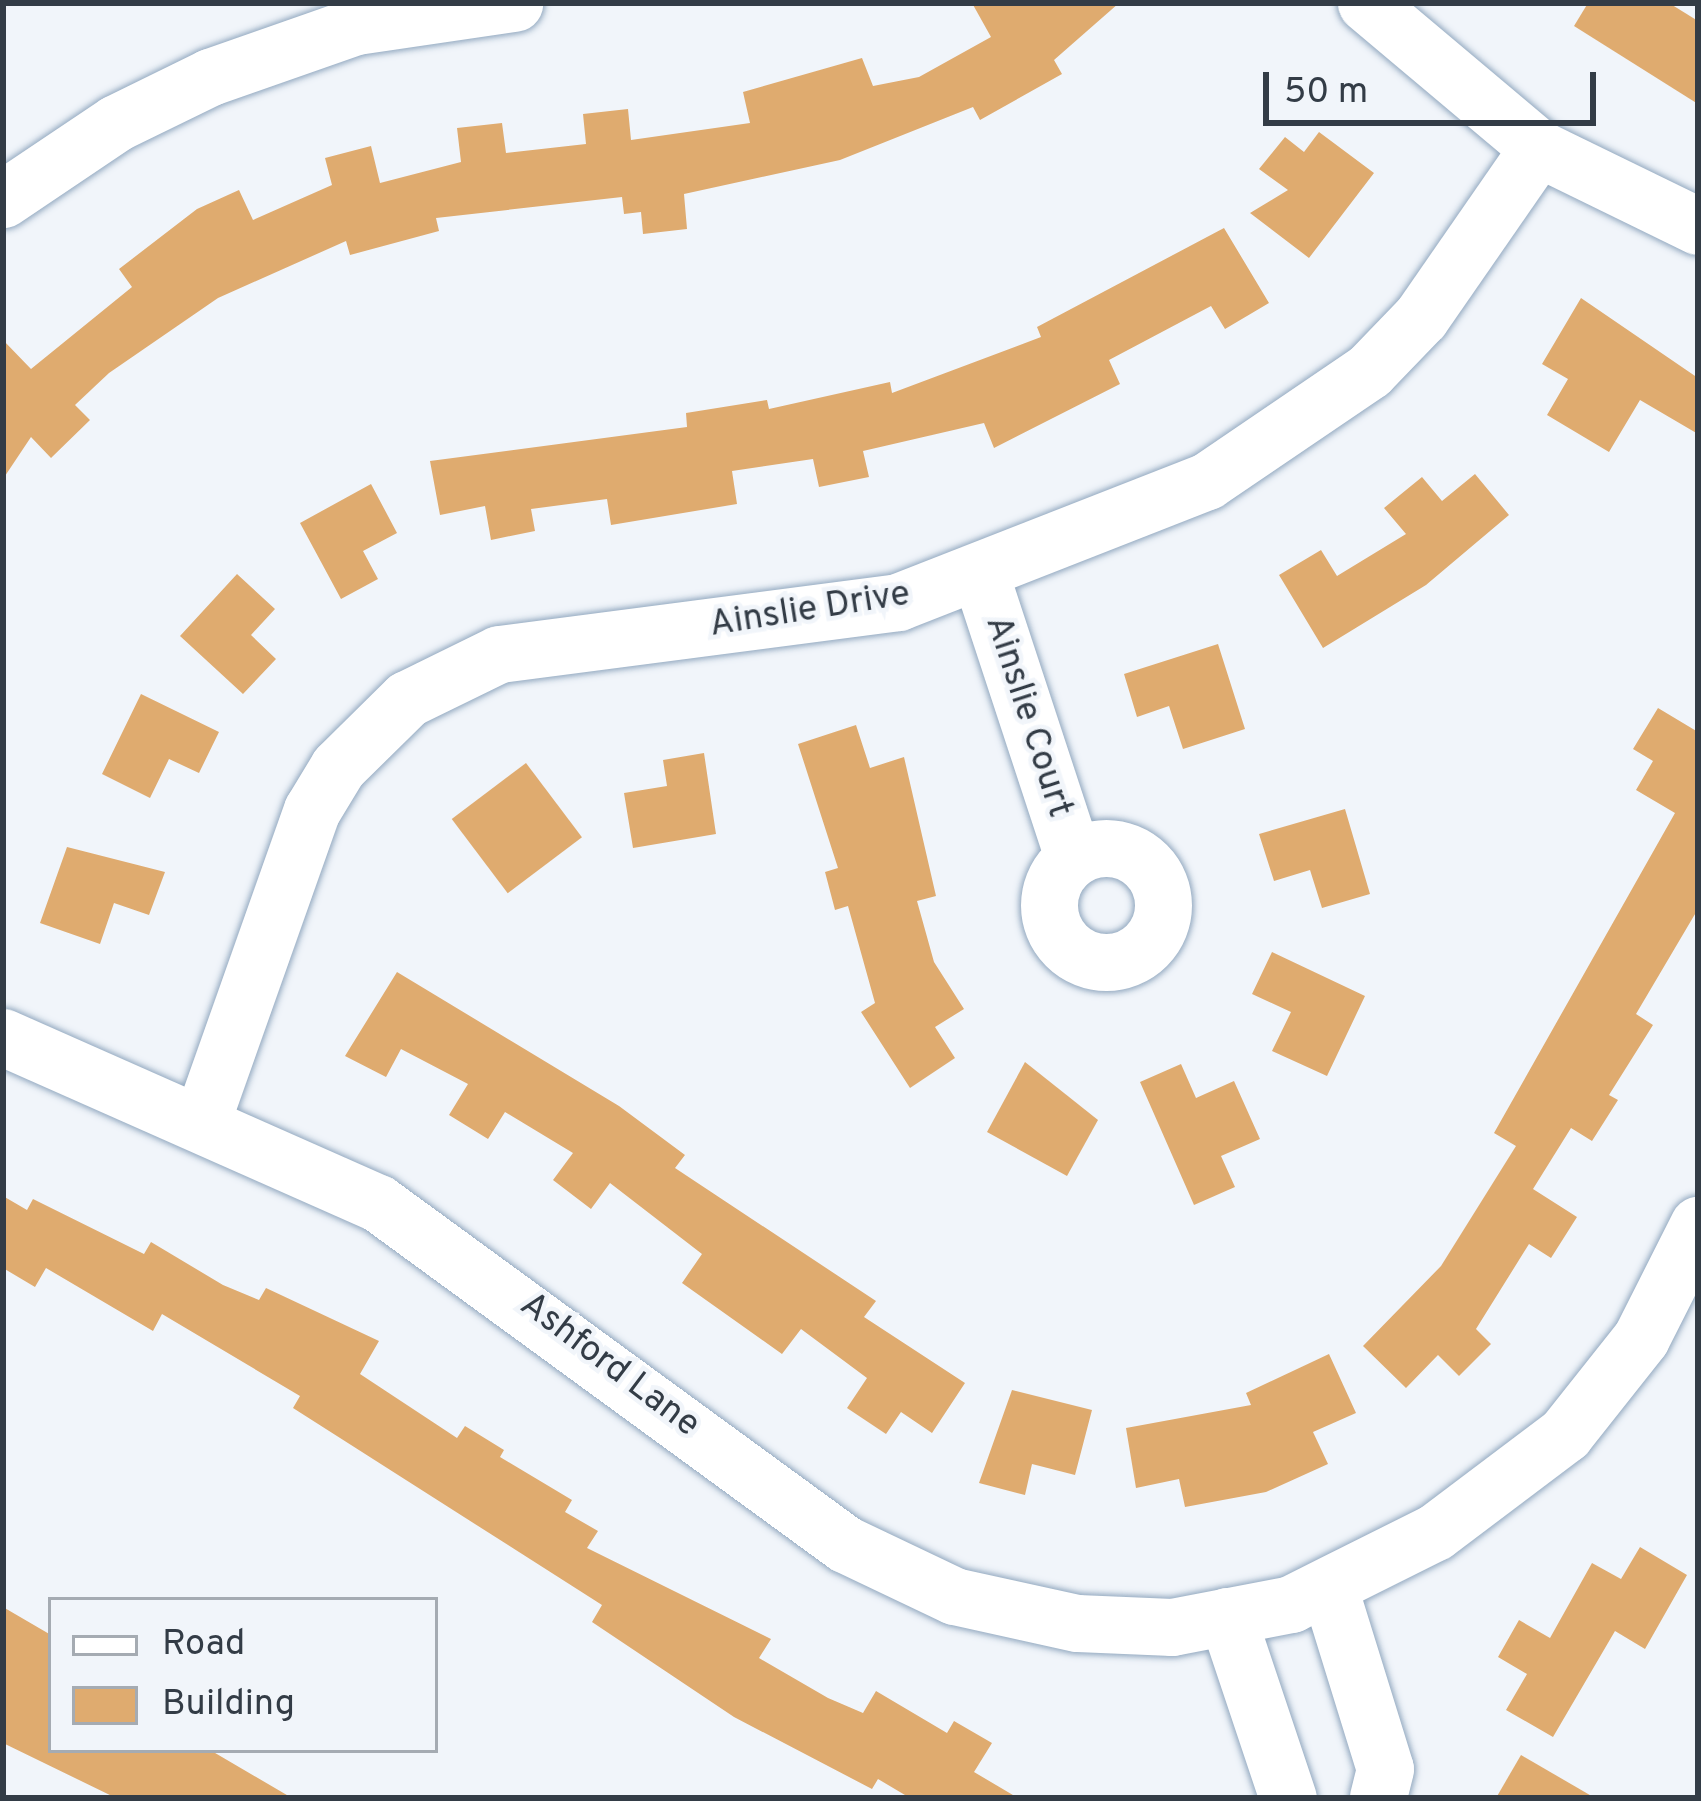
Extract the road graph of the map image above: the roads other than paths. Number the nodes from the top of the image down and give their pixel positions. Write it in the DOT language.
graph roads {
  1 [pos="514,3"];
  2 [pos="1366,3"];
  3 [pos="1538,148"];
  4 [pos="3,199"];
  5 [pos="1698,226"];
  6 [pos="981,577"];
  7 [pos="1073,857"];
  8 [pos="3,1037"];
  9 [pos="200,1123"];
  10 [pos="1698,1225"];
  11 [pos="1329,1588"];
  12 [pos="1227,1616"];
  13 [pos="1288,1798"];
  14 [pos="1378,1798"];
  1 -- 4 [label="street"];
  2 -- 3 [label="street"];
  3 -- 5 [label="street"];
  3 -- 6 [label="street, Ainslie Drive"];
  6 -- 7 [label="street, Ainslie Court"];
  6 -- 9 [label="street, Ainslie Drive"];
  8 -- 9 [label="street, Ashford Lane"];
  9 -- 12 [label="street, Ashford Lane"];
  10 -- 11 [label="street, Ashford Lane"];
  11 -- 12 [label="street, Ashford Lane"];
  11 -- 14 [label="street"];
  12 -- 13 [label="street"];
}
